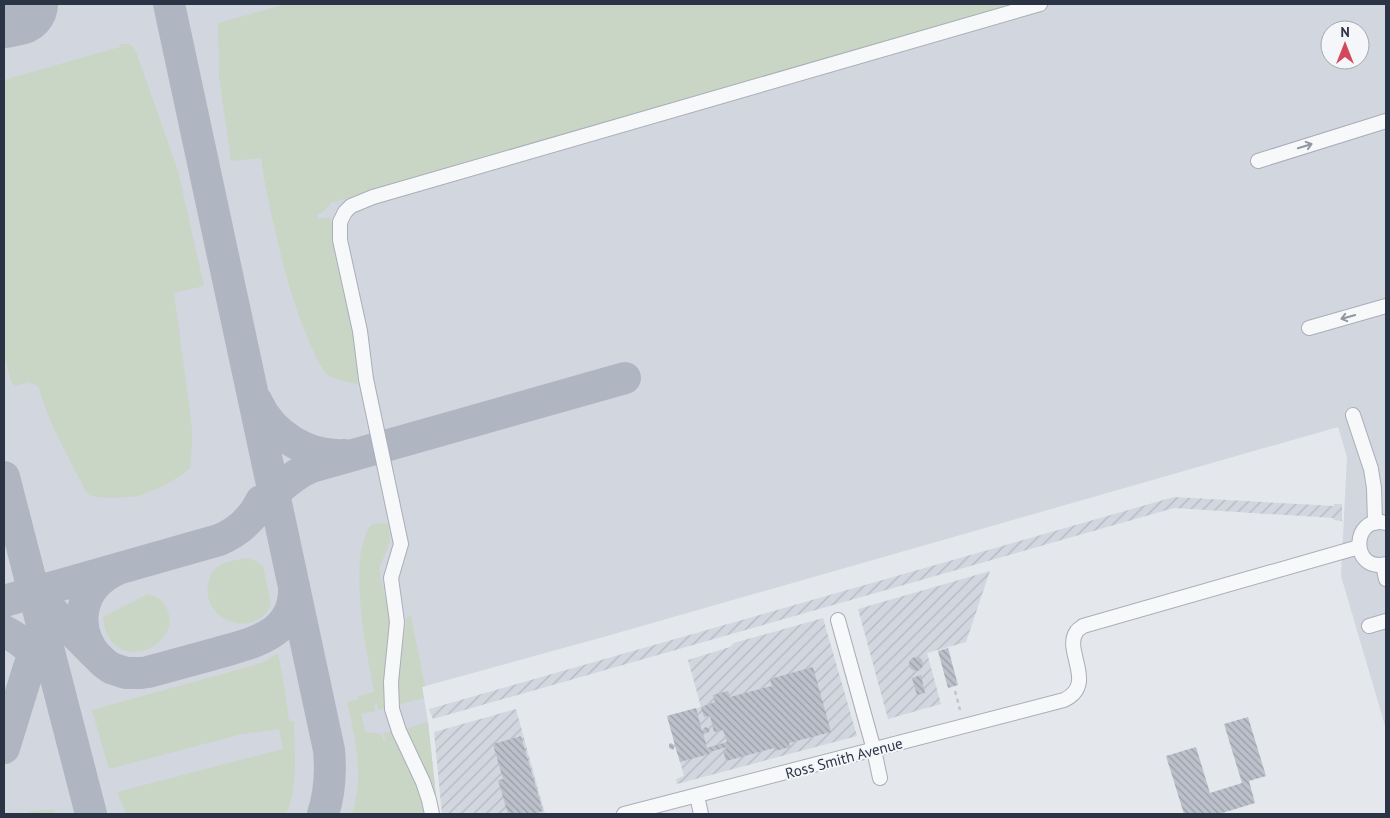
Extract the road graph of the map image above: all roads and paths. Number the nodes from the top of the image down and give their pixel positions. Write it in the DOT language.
graph roads {
  1 [pos="1040,4"];
  2 [pos="1386,121"];
  3 [pos="1258,161"];
  4 [pos="1386,306"];
  5 [pos="1309,328"];
  6 [pos="1353,414"];
  7 [pos="1381,523"];
  8 [pos="1359,547"];
  9 [pos="1385,564"];
  10 [pos="1386,579"];
  11 [pos="838,620"];
  12 [pos="1386,621"];
  13 [pos="1369,626"];
  14 [pos="955,691"];
  15 [pos="960,710"];
  16 [pos="874,750"];
  17 [pos="880,778"];
  18 [pos="697,796"];
  19 [pos="432,814"];
  20 [pos="624,814"];
  21 [pos="701,814"];
  1 -- 19 [label="lane"];
  3 -- 2 [label="lane, one-way"];
  4 -- 5 [label="lane, one-way"];
  6 -- 7 [label="lane"];
  7 -- 8 [label="lane"];
  8 -- 9 [label="lane"];
  8 -- 16 [label="lane, Ross Smith Avenue"];
  9 -- 10 [label="lane"];
  11 -- 16 [label="lane"];
  12 -- 13 [label="lane"];
  14 -- 15 [label="path"];
  16 -- 17 [label="lane"];
  16 -- 18 [label="lane, Ross Smith Avenue"];
  18 -- 20 [label="lane, Ross Smith Avenue"];
  18 -- 21 [label="lane"];
}
